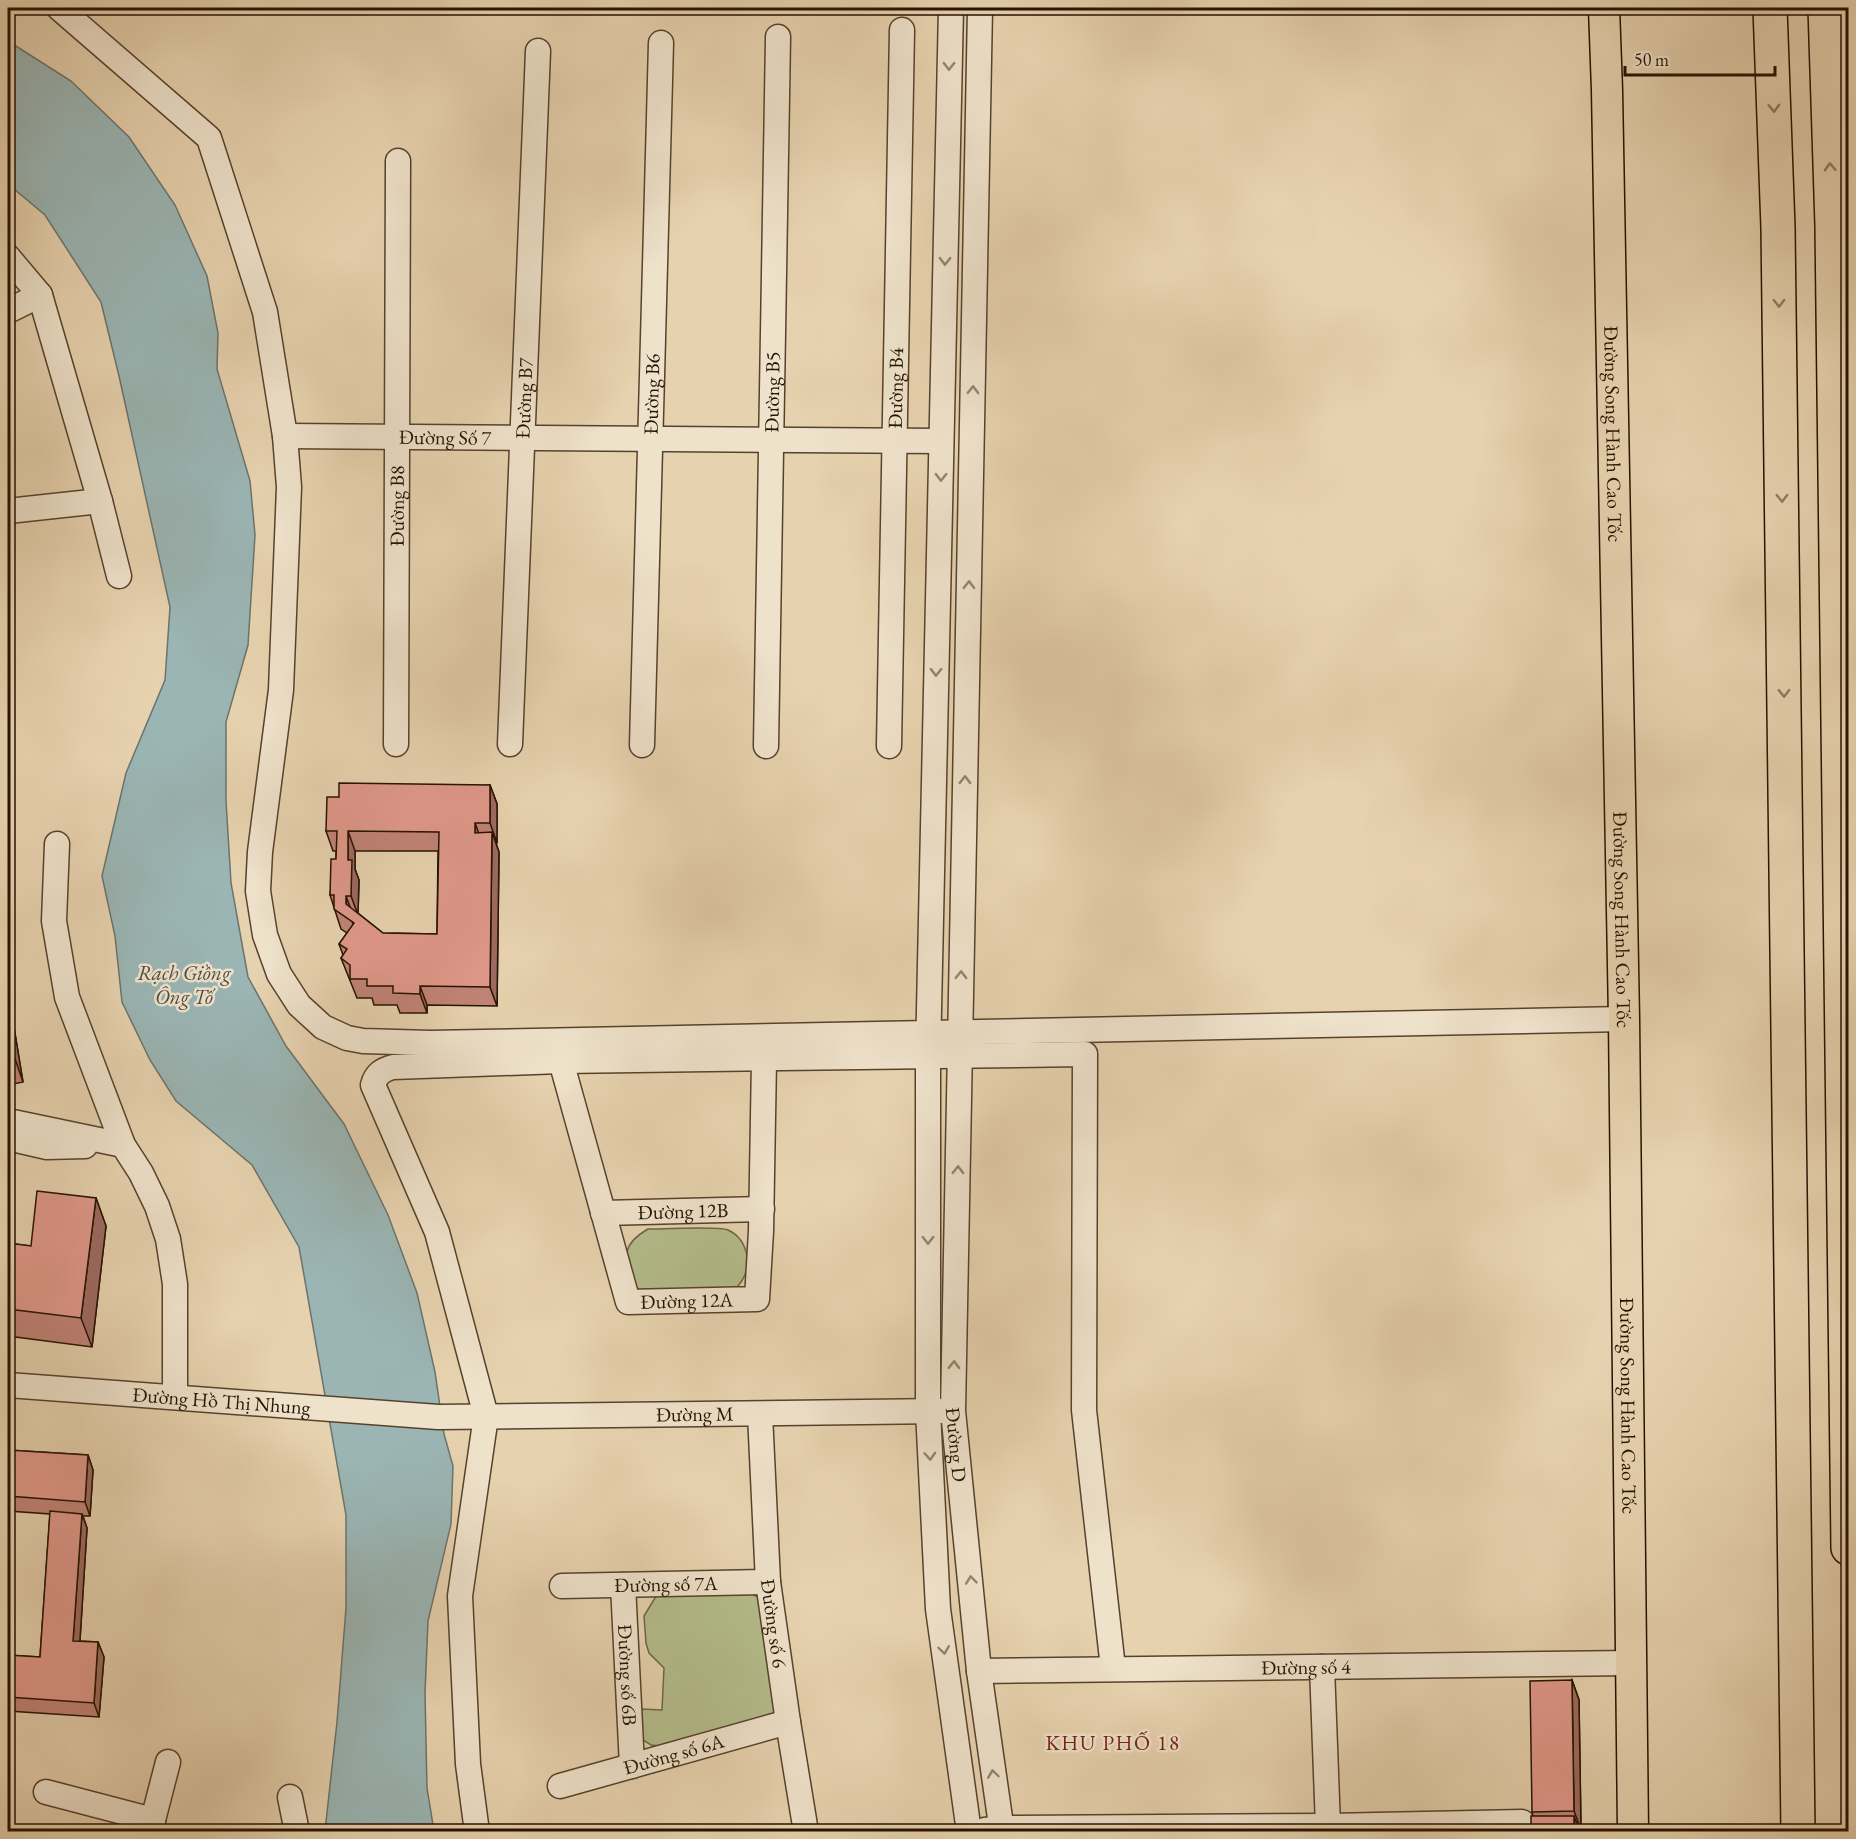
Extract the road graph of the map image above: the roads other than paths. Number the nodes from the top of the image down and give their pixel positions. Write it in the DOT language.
graph roads {
  1 [pos="59,8"];
  2 [pos="951,8"];
  3 [pos="980,8"];
  4 [pos="1604,8"];
  5 [pos="1770,8"];
  6 [pos="1825,8"];
  7 [pos="902,30"];
  8 [pos="778,37"];
  9 [pos="661,44"];
  10 [pos="538,51"];
  11 [pos="398,161"];
  12 [pos="8,257"];
  13 [pos="40,295"];
  14 [pos="8,311"];
  15 [pos="285,436"];
  16 [pos="397,437"];
  17 [pos="522,438"];
  18 [pos="650,439"];
  19 [pos="771,440"];
  20 [pos="894,441"];
  21 [pos="941,441"];
  22 [pos="100,501"];
  23 [pos="8,511"];
  24 [pos="119,576"];
  25 [pos="396,744"];
  26 [pos="510,744"];
  27 [pos="642,745"];
  28 [pos="766,746"];
  29 [pos="889,746"];
  30 [pos="57,844"];
  31 [pos="1624,1019"];
  32 [pos="960,1044"];
  33 [pos="929,1045"];
  34 [pos="764,1060"];
  35 [pos="561,1061"];
  36 [pos="8,1121"];
  37 [pos="8,1138"];
  38 [pos="123,1145"];
  39 [pos="762,1209"];
  40 [pos="603,1213"];
  41 [pos="8,1385"];
  42 [pos="175,1396"];
  43 [pos="928,1411"];
  44 [pos="953,1411"];
  45 [pos="760,1414"];
  46 [pos="486,1416"];
  47 [pos="438,1417"];
  48 [pos="1848,1489"];
  49 [pos="1848,1548"];
  50 [pos="768,1582"];
  51 [pos="623,1585"];
  52 [pos="562,1586"];
  53 [pos="1631,1663"];
  54 [pos="1322,1667"];
  55 [pos="1113,1668"];
  56 [pos="980,1671"];
  57 [pos="788,1722"];
  58 [pos="168,1762"];
  59 [pos="632,1766"];
  60 [pos="560,1786"];
  61 [pos="46,1792"];
  62 [pos="290,1797"];
  63 [pos="1522,1822"];
  64 [pos="153,1826"];
  65 [pos="1328,1826"];
  66 [pos="1437,1828"];
  67 [pos="1001,1830"];
  68 [pos="297,1832"];
  69 [pos="477,1832"];
  70 [pos="806,1832"];
  71 [pos="969,1832"];
  72 [pos="975,1832"];
  73 [pos="1633,1832"];
  74 [pos="1798,1832"];
  1 -- 15 [label="street"];
  2 -- 21 [label="street, Đường D, one-way"];
  32 -- 3 [label="street, Đường D, one-way"];
  4 -- 31 [label="main road, Đường Song Hành Cao Tốc"];
  5 -- 74 [label="highway, one-way"];
  48 -- 6 [label="highway, one-way"];
  7 -- 20 [label="street, Đường B4"];
  8 -- 19 [label="street, Đường B5"];
  9 -- 18 [label="street, Đường B6"];
  10 -- 17 [label="street, Đường B7"];
  11 -- 16 [label="street, Đường B8"];
  12 -- 13 [label="street"];
  13 -- 14 [label="street"];
  13 -- 22 [label="street"];
  15 -- 16 [label="street, Đường Số 7"];
  15 -- 33 [label="street"];
  16 -- 17 [label="street, Đường Số 7"];
  16 -- 25 [label="street, Đường B8"];
  17 -- 18 [label="street, Đường Số 7"];
  17 -- 26 [label="street, Đường B7"];
  18 -- 19 [label="street, Đường Số 7"];
  18 -- 27 [label="street, Đường B6"];
  19 -- 20 [label="street, Đường Số 7"];
  19 -- 28 [label="street, Đường B5"];
  20 -- 21 [label="street, Đường Số 7"];
  20 -- 29 [label="street, Đường B4"];
  21 -- 33 [label="street, Đường D, one-way"];
  22 -- 23 [label="street"];
  22 -- 24 [label="street"];
  30 -- 38 [label="street"];
  31 -- 32 [label="street"];
  31 -- 53 [label="main road, Đường Song Hành Cao Tốc"];
  32 -- 33 [label="street"];
  44 -- 32 [label="street, Đường D, one-way"];
  32 -- 55 [label="street"];
  33 -- 34 [label="street"];
  33 -- 43 [label="street, Đường D, one-way"];
  34 -- 35 [label="street"];
  34 -- 39 [label="street, Đường 12A"];
  35 -- 40 [label="street, Đường 12A"];
  35 -- 46 [label="street"];
  36 -- 38 [label="street"];
  37 -- 38 [label="street"];
  38 -- 42 [label="street"];
  39 -- 40 [label="street, Đường 12B"];
  39 -- 40 [label="street, Đường 12A"];
  41 -- 42 [label="street, Đường Hồ Thị Nhung"];
  42 -- 47 [label="street, Đường Hồ Thị Nhung"];
  43 -- 44 [label="street, Đường M"];
  43 -- 45 [label="street, Đường M"];
  43 -- 71 [label="street, Đường D, one-way"];
  56 -- 44 [label="street, Đường D, one-way"];
  45 -- 46 [label="street, Đường M"];
  45 -- 50 [label="street, Đường số 6"];
  46 -- 47 [label="street, Đường M"];
  46 -- 69 [label="street"];
  48 -- 49 [label="highway"];
  50 -- 51 [label="street, Đường số 7A"];
  50 -- 57 [label="street, Đường số 6"];
  51 -- 52 [label="street, Đường số 7A"];
  51 -- 59 [label="street, Đường số 6B"];
  53 -- 54 [label="street, Đường số 4"];
  53 -- 73 [label="main road, Đường Song Hành Cao Tốc"];
  54 -- 55 [label="street, Đường số 4"];
  54 -- 65 [label="street"];
  55 -- 56 [label="street, Đường số 4"];
  67 -- 56 [label="street, Đường D, one-way"];
  57 -- 59 [label="street, Đường số 6A"];
  57 -- 70 [label="street, Đường số 6"];
  58 -- 64 [label="street"];
  59 -- 60 [label="street, Đường số 6A"];
  61 -- 64 [label="street"];
  62 -- 68 [label="street"];
  63 -- 66 [label="street"];
  65 -- 66 [label="street"];
  65 -- 67 [label="street"];
  67 -- 72 [label="street"];
}
